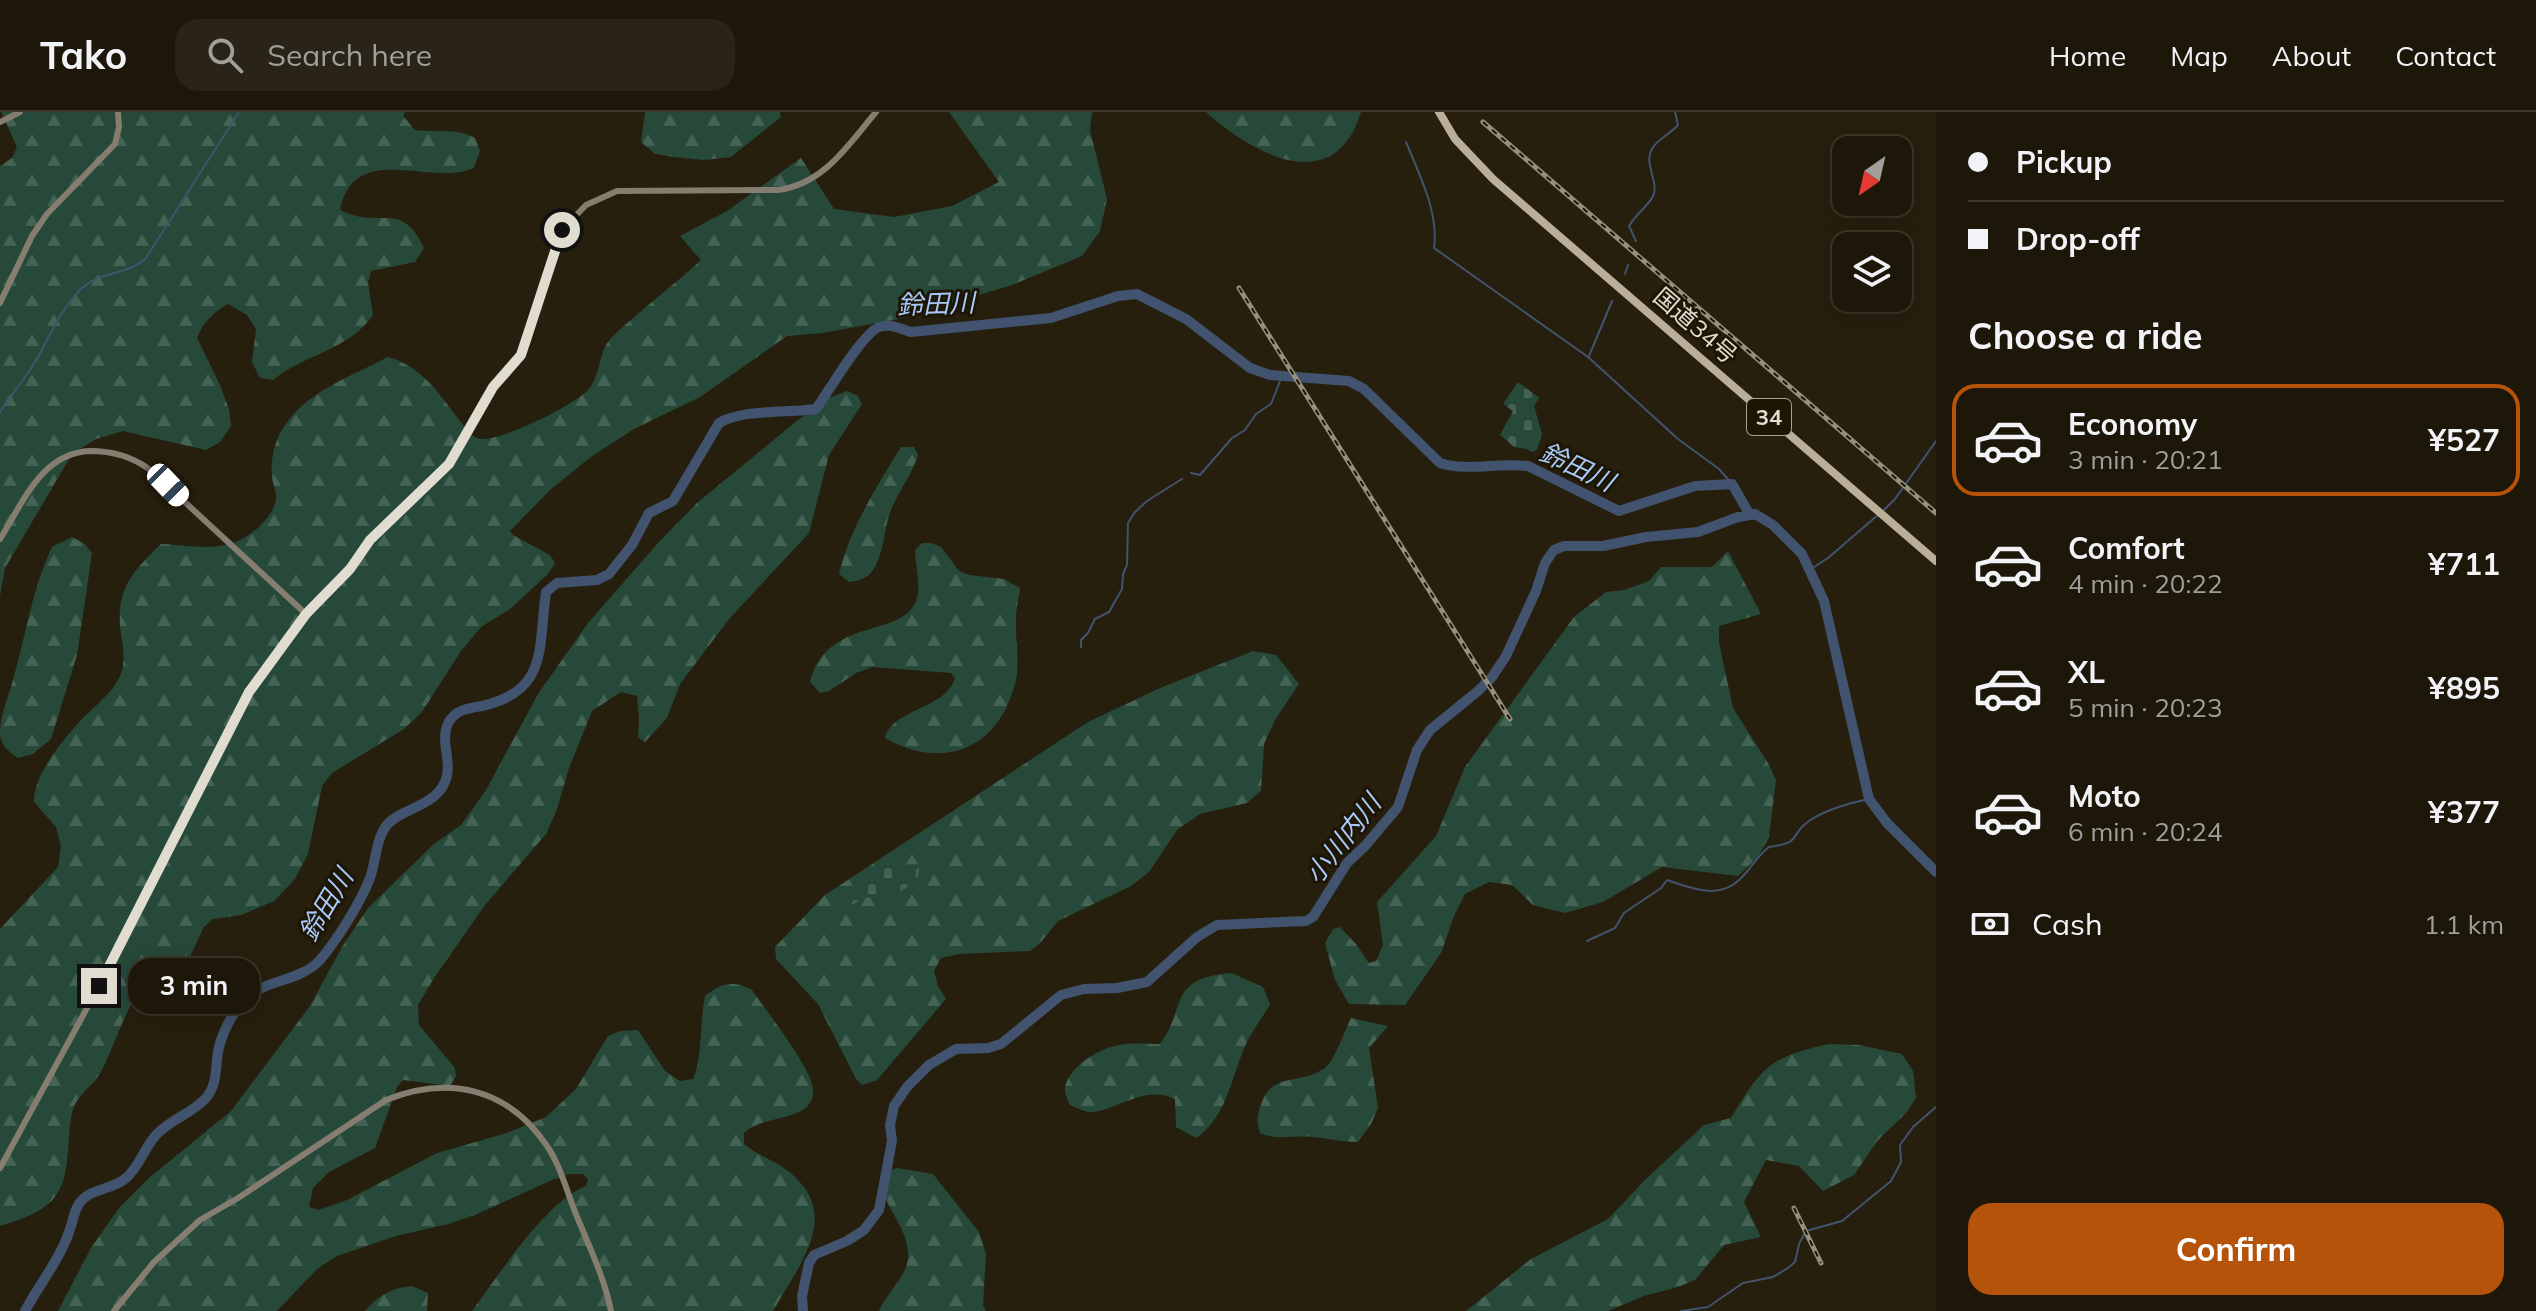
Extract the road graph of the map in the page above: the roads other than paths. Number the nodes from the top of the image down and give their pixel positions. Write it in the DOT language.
graph roads {
  1 [pos="20,112"];
  2 [pos="118,112"];
  3 [pos="876,112"];
  4 [pos="1440,114"];
  5 [pos="0,122"];
  6 [pos="0,303"];
  7 [pos="0,539"];
  8 [pos="1936,561"];
  9 [pos="306,614"];
  10 [pos="0,1168"];
  11 [pos="114,1311"];
  12 [pos="611,1311"];
  1 -- 5 [label="street"];
  2 -- 6 [label="street"];
  3 -- 9 [label="street"];
  4 -- 8 [label="highway, 国道34号 / 34"];
  7 -- 9 [label="street"];
  9 -- 10 [label="street"];
  11 -- 12 [label="street"];
}
